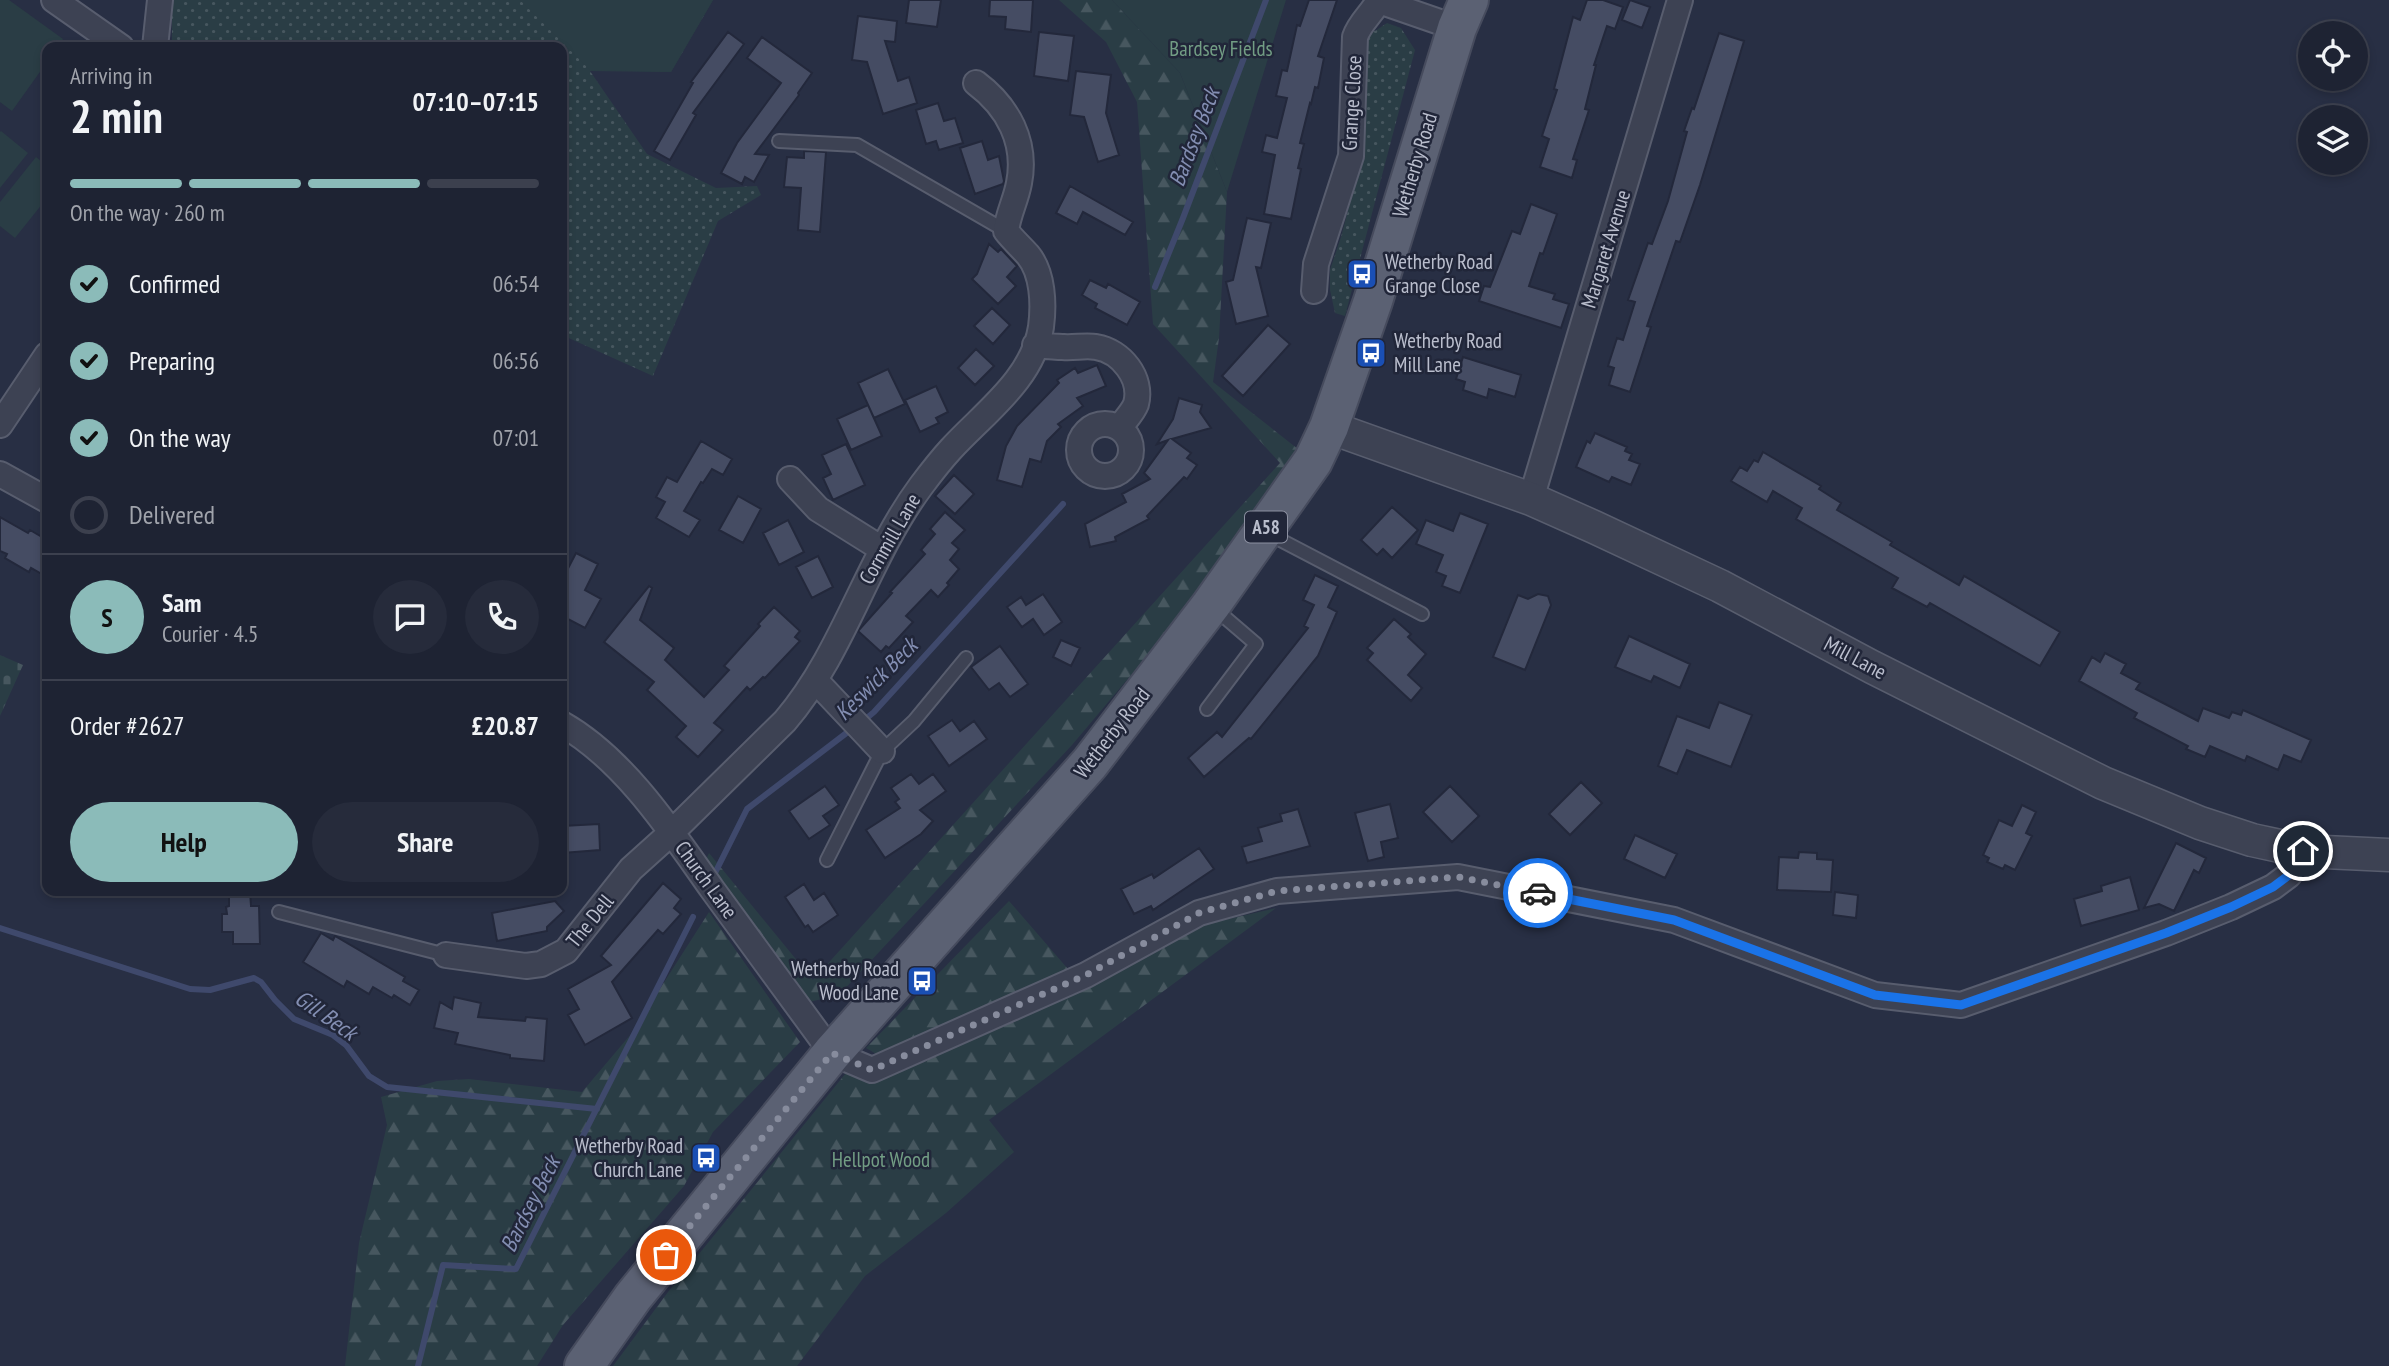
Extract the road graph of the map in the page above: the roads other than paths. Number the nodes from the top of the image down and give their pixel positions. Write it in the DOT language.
graph roads {
  1 [pos="54,0"];
  2 [pos="160,0"];
  3 [pos="1379,0"];
  4 [pos="1680,0"];
  5 [pos="1463,14"];
  6 [pos="114,42"];
  7 [pos="156,42"];
  8 [pos="976,83"];
  9 [pos="779,141"];
  10 [pos="1006,231"];
  11 [pos="1314,291"];
  12 [pos="1035,345"];
  13 [pos="42,362"];
  14 [pos="0,425"];
  15 [pos="1120,427"];
  16 [pos="1329,427"];
  17 [pos="0,474"];
  18 [pos="790,478"];
  19 [pos="42,497"];
  20 [pos="1531,499"];
  21 [pos="1263,531"];
  22 [pos="882,549"];
  23 [pos="1211,605"];
  24 [pos="1422,614"];
  25 [pos="966,657"];
  26 [pos="815,680"];
  27 [pos="1207,709"];
  28 [pos="567,727"];
  29 [pos="874,742"];
  30 [pos="671,833"];
  31 [pos="2303,851"];
  32 [pos="2389,855"];
  33 [pos="827,860"];
  34 [pos="279,912"];
  35 [pos="446,955"];
  36 [pos="832,1053"];
  37 [pos="584,1366"];
  1 -- 6 [label="street"];
  2 -- 7 [label="street"];
  3 -- 5 [label="street, Grange Close"];
  3 -- 11 [label="street, Grange Close"];
  4 -- 20 [label="street, Margaret Avenue"];
  5 -- 16 [label="main road, Wetherby Road / A58"];
  8 -- 10 [label="street"];
  9 -- 10 [label="lane, Cornmill Lane"];
  10 -- 12 [label="street, Cornmill Lane"];
  12 -- 15 [label="street"];
  12 -- 22 [label="street, Cornmill Lane"];
  13 -- 14 [label="street"];
  16 -- 20 [label="street, Mill Lane"];
  16 -- 21 [label="main road, Wetherby Road / A58"];
  17 -- 19 [label="street"];
  18 -- 22 [label="street"];
  20 -- 31 [label="street, Mill Lane"];
  21 -- 23 [label="main road, Wetherby Road / A58"];
  21 -- 24 [label="lane"];
  22 -- 26 [label="street, Cornmill Lane"];
  23 -- 27 [label="lane"];
  23 -- 36 [label="main road, Wetherby Road / A58"];
  25 -- 29 [label="lane"];
  26 -- 29 [label="street"];
  26 -- 30 [label="street, Cornmill Lane"];
  28 -- 30 [label="street, Church Lane"];
  29 -- 33 [label="lane"];
  30 -- 35 [label="street, The Dell"];
  30 -- 36 [label="street, Church Lane"];
  31 -- 32 [label="street, Mill Lane"];
  31 -- 36 [label="street"];
  34 -- 35 [label="lane"];
  36 -- 37 [label="main road, Wetherby Road / A58"];
}
